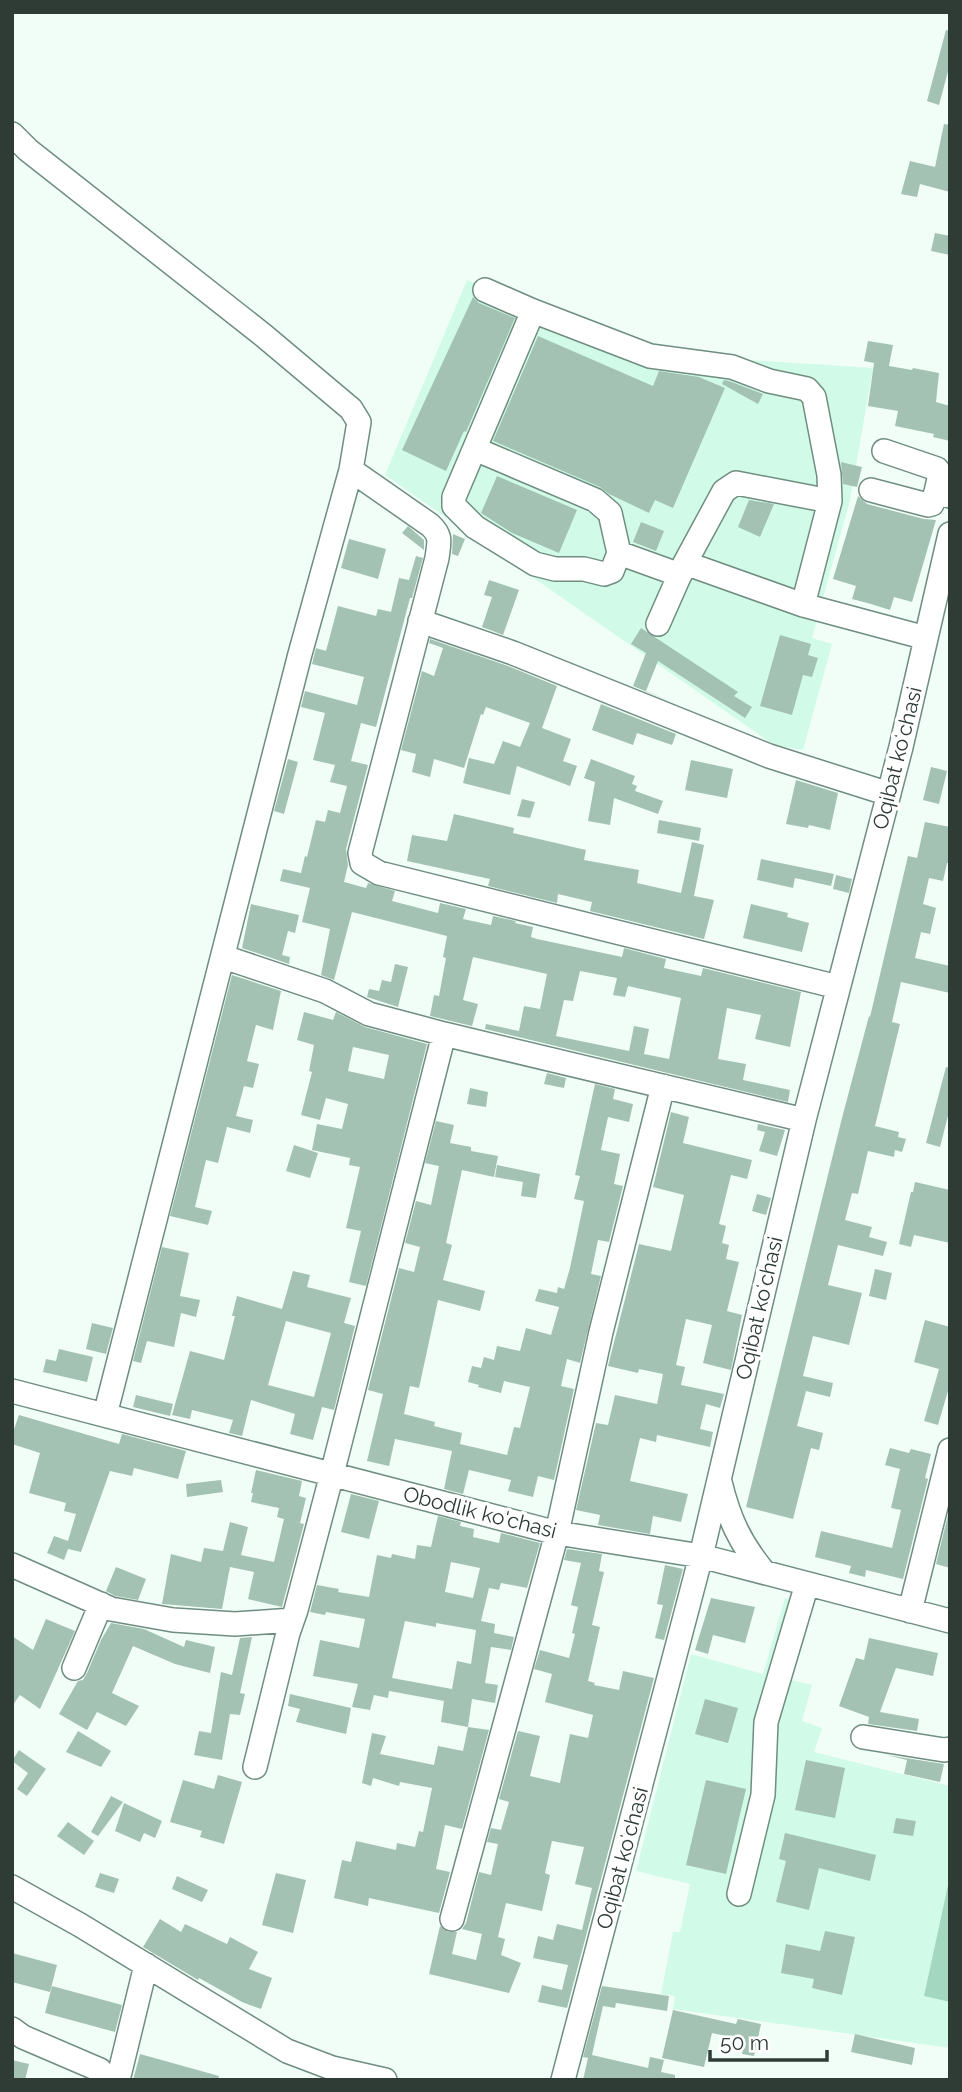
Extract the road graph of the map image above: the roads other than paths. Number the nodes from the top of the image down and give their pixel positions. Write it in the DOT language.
graph roads {
  1 [pos="12,134"];
  2 [pos="485,290"];
  3 [pos="533,311"];
  4 [pos="475,449"];
  5 [pos="884,452"];
  6 [pos="351,470"];
  7 [pos="871,490"];
  8 [pos="943,494"];
  9 [pos="830,501"];
  10 [pos="950,534"];
  11 [pos="619,554"];
  12 [pos="682,569"];
  13 [pos="803,605"];
  14 [pos="420,621"];
  15 [pos="658,624"];
  16 [pos="926,638"];
  17 [pos="889,794"];
  18 [pos="224,957"];
  19 [pos="838,987"];
  20 [pos="444,1034"];
  21 [pos="663,1086"];
  22 [pos="804,1120"];
  23 [pos="13,1394"];
  24 [pos="104,1415"];
  25 [pos="950,1450"];
  26 [pos="332,1474"];
  27 [pos="719,1477"];
  28 [pos="556,1532"];
  29 [pos="701,1556"];
  30 [pos="12,1565"];
  31 [pos="764,1572"];
  32 [pos="807,1584"];
  33 [pos="100,1604"];
  34 [pos="910,1611"];
  35 [pos="292,1620"];
  36 [pos="950,1621"];
  37 [pos="74,1668"];
  38 [pos="863,1737"];
  39 [pos="950,1749"];
  40 [pos="255,1768"];
  41 [pos="12,1887"];
  42 [pos="739,1894"];
  43 [pos="452,1919"];
  44 [pos="146,1965"];
  45 [pos="12,2029"];
  46 [pos="330,2074"];
  47 [pos="106,2080"];
  48 [pos="118,2080"];
  49 [pos="385,2080"];
  50 [pos="563,2080"];
  1 -- 6 [label="street"];
  2 -- 3 [label="street"];
  3 -- 4 [label="street"];
  3 -- 9 [label="street"];
  4 -- 11 [label="street"];
  4 -- 11 [label="street"];
  5 -- 8 [label="street"];
  6 -- 14 [label="street"];
  6 -- 18 [label="street"];
  7 -- 8 [label="street"];
  9 -- 12 [label="street"];
  9 -- 13 [label="street"];
  10 -- 16 [label="street, Oqibat koʻchasi"];
  11 -- 12 [label="street"];
  12 -- 13 [label="street"];
  12 -- 15 [label="street"];
  13 -- 16 [label="street"];
  14 -- 17 [label="street"];
  14 -- 19 [label="street"];
  16 -- 17 [label="street, Oqibat koʻchasi"];
  17 -- 19 [label="street, Oqibat koʻchasi"];
  18 -- 20 [label="street"];
  18 -- 24 [label="street"];
  19 -- 22 [label="street, Oqibat koʻchasi"];
  20 -- 21 [label="street"];
  20 -- 26 [label="street"];
  21 -- 22 [label="street"];
  21 -- 28 [label="street"];
  22 -- 27 [label="street, Oqibat koʻchasi"];
  23 -- 24 [label="street, Obodlik ko'chasi"];
  24 -- 26 [label="street, Obodlik ko'chasi"];
  25 -- 34 [label="street"];
  26 -- 28 [label="street, Obodlik ko'chasi"];
  26 -- 35 [label="street"];
  27 -- 29 [label="street, Oqibat koʻchasi"];
  27 -- 31 [label="street"];
  28 -- 29 [label="street, Obodlik ko'chasi"];
  28 -- 43 [label="street"];
  29 -- 31 [label="street, Obodlik ko'chasi"];
  29 -- 50 [label="street, Oqibat koʻchasi"];
  30 -- 33 [label="street"];
  31 -- 32 [label="street, Obodlik ko'chasi"];
  32 -- 34 [label="street, Obodlik ko'chasi"];
  32 -- 42 [label="street"];
  33 -- 35 [label="street"];
  33 -- 37 [label="street"];
  34 -- 36 [label="street, Obodlik ko'chasi"];
  35 -- 40 [label="street"];
  38 -- 39 [label="street"];
  41 -- 44 [label="street"];
  44 -- 46 [label="street"];
  44 -- 48 [label="street"];
  45 -- 47 [label="street"];
  46 -- 49 [label="street"];
}
